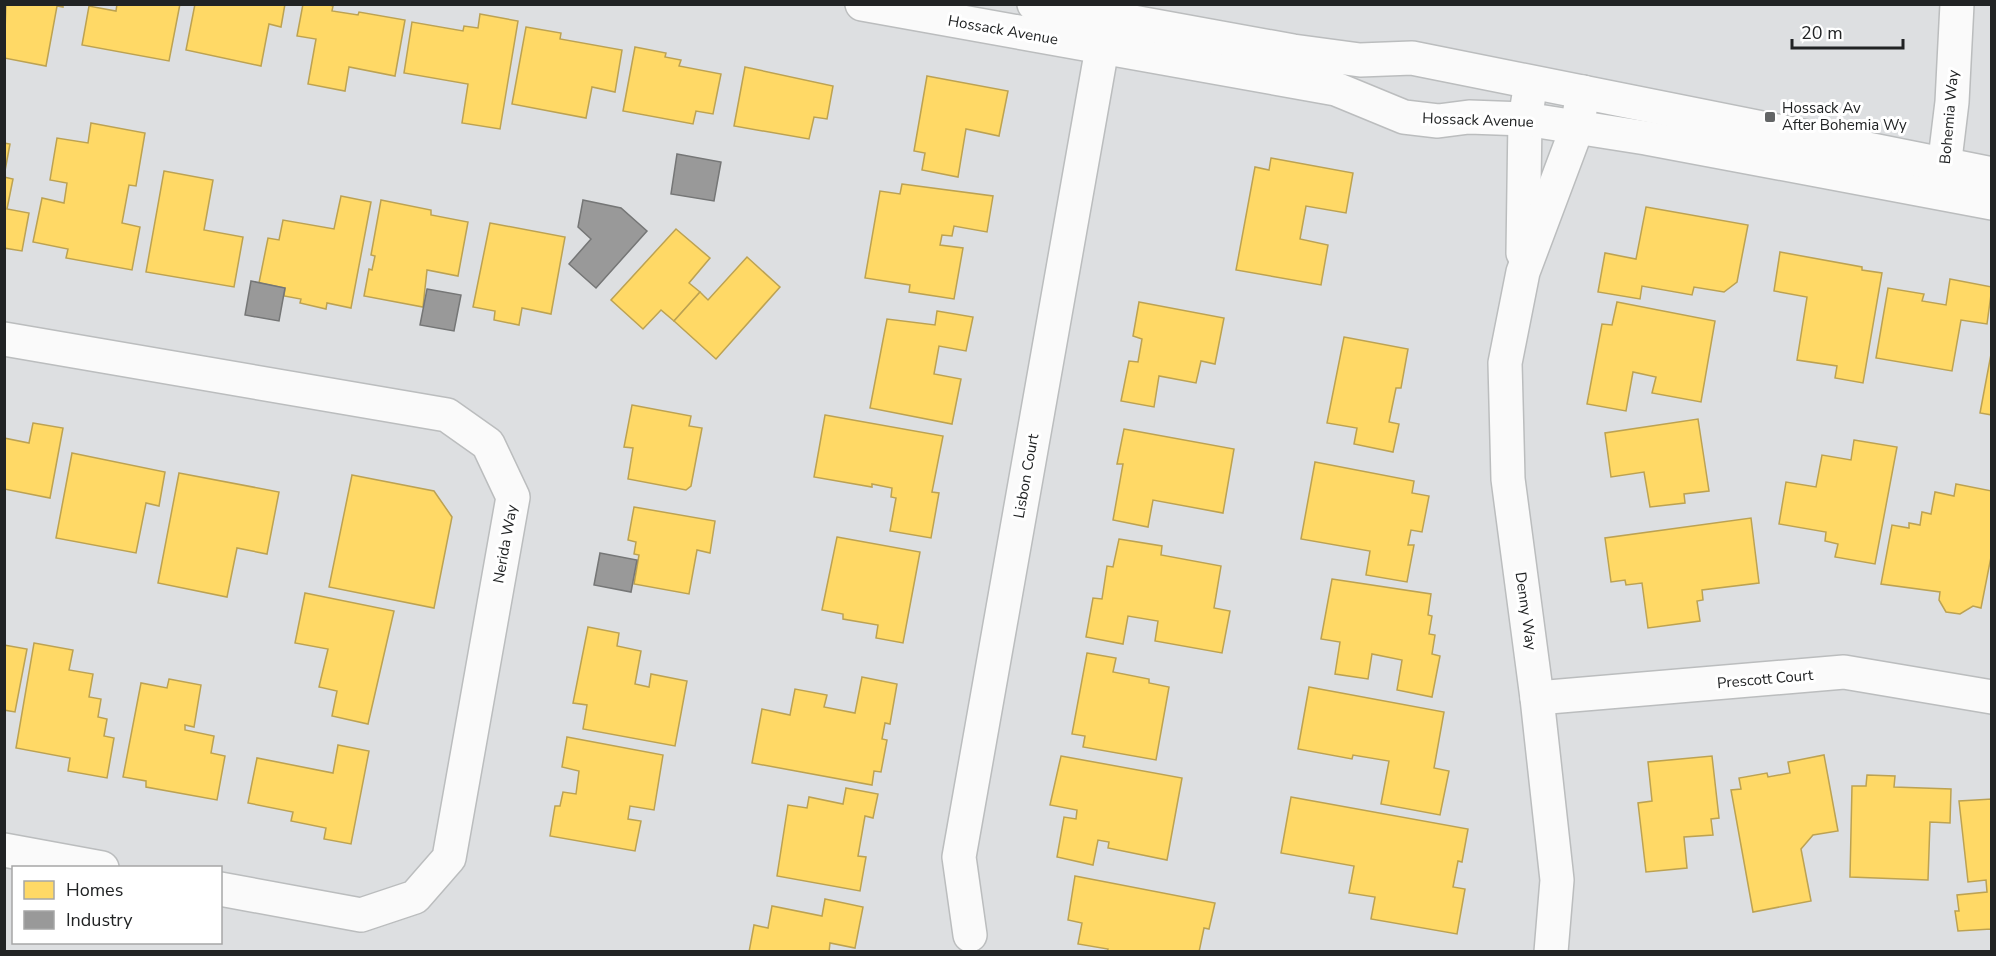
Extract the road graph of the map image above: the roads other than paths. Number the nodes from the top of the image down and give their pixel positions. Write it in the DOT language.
graph roads {
  1 [pos="1034,4"];
  2 [pos="1957,4"];
  3 [pos="873,5"];
  4 [pos="1105,33"];
  5 [pos="1532,83"];
  6 [pos="1583,92"];
  7 [pos="1525,119"];
  8 [pos="1577,128"];
  9 [pos="1992,174"];
  10 [pos="1943,179"];
  11 [pos="1992,203"];
  12 [pos="1523,272"];
  13 [pos="4,339"];
  14 [pos="1992,697"];
  15 [pos="1537,698"];
  16 [pos="4,850"];
  17 [pos="96,866"];
  18 [pos="222,889"];
  19 [pos="970,935"];
  20 [pos="1551,951"];
  1 -- 4 [label="street, Hossack Avenue"];
  2 -- 10 [label="street, Bohemia Way"];
  3 -- 4 [label="street, Hossack Avenue"];
  4 -- 5 [label="street, Hossack Avenue"];
  4 -- 7 [label="street, Hossack Avenue"];
  4 -- 19 [label="street, Lisbon Court"];
  5 -- 6 [label="street, Hossack Avenue"];
  5 -- 7 [label="street, Denny Way"];
  6 -- 8 [label="street, Denny Way"];
  6 -- 10 [label="street, Hossack Avenue"];
  7 -- 8 [label="street, Hossack Avenue"];
  7 -- 12 [label="street, Denny Way"];
  8 -- 10 [label="street, Hossack Avenue"];
  8 -- 12 [label="street, Denny Way"];
  9 -- 10 [label="street, Hossack Avenue"];
  10 -- 11 [label="street, Hossack Avenue"];
  12 -- 15 [label="street, Denny Way"];
  13 -- 18 [label="street, Nerida Way"];
  14 -- 15 [label="street, Prescott Court"];
  15 -- 20 [label="street, Denny Way"];
  16 -- 17 [label="street"];
}
